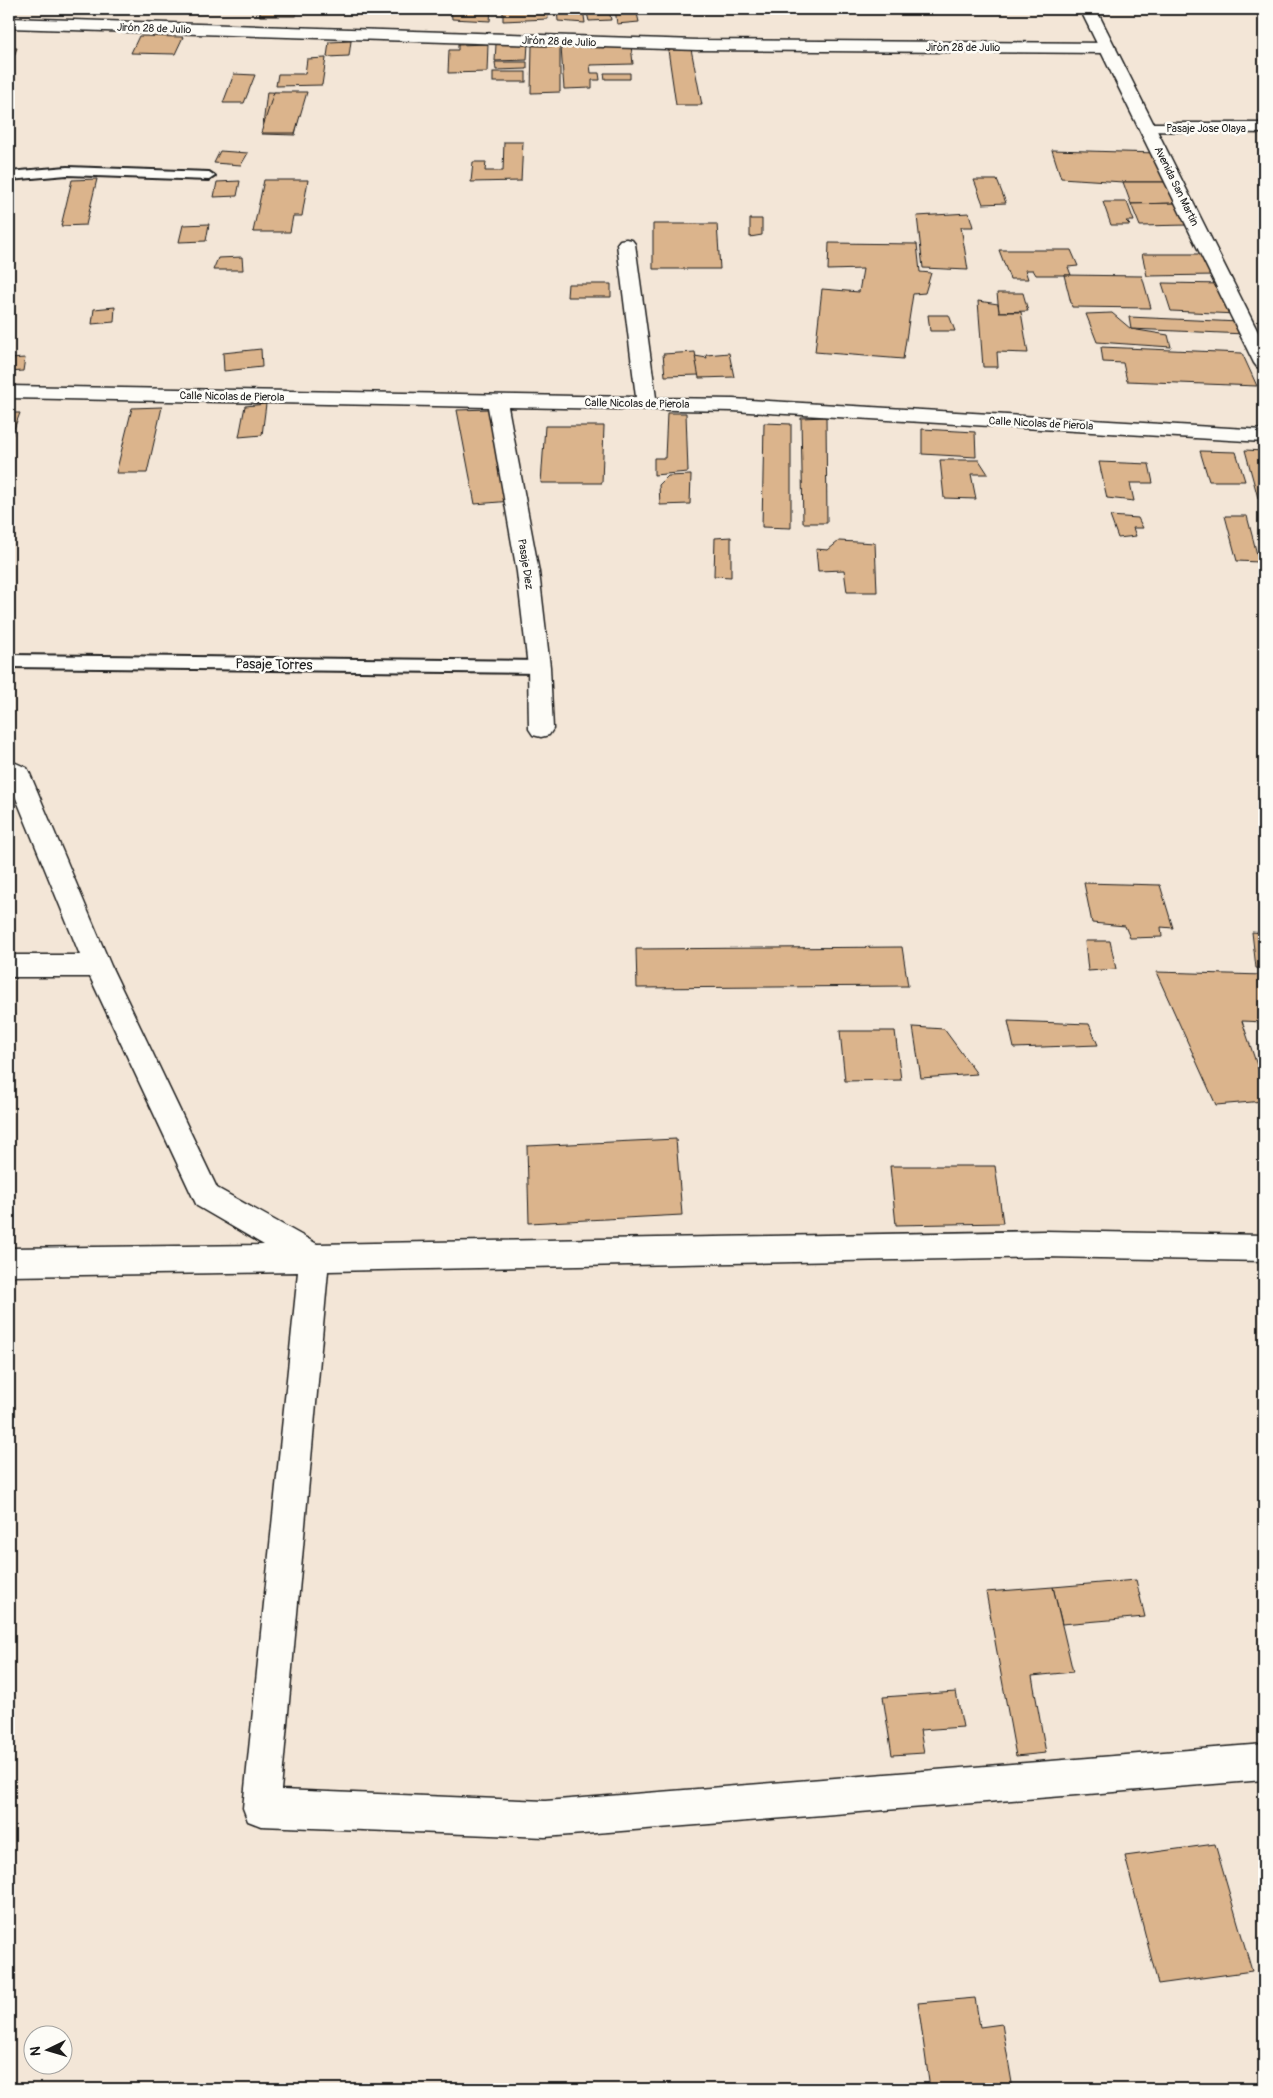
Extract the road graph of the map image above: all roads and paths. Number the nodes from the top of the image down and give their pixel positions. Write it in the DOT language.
graph roads {
  1 [pos="1088,9"];
  2 [pos="9,23"];
  3 [pos="1108,48"];
  4 [pos="1148,128"];
  5 [pos="1264,128"];
  6 [pos="9,176"];
  7 [pos="209,176"];
  8 [pos="626,244"];
  9 [pos="1264,363"];
  10 [pos="9,392"];
  11 [pos="497,401"];
  12 [pos="647,404"];
  13 [pos="1264,436"];
  14 [pos="9,661"];
  15 [pos="539,667"];
  16 [pos="541,729"];
  17 [pos="9,769"];
  18 [pos="9,966"];
  19 [pos="98,966"];
  20 [pos="1264,1248"];
  21 [pos="314,1258"];
  22 [pos="9,1262"];
  23 [pos="1264,1762"];
  1 -- 3 [label="street, Avenida San Martin"];
  2 -- 3 [label="street, Jirón 28 de Julio"];
  3 -- 4 [label="street, Avenida San Martin"];
  4 -- 5 [label="street, Pasaje Jose Olaya"];
  4 -- 9 [label="street, Avenida San Martin"];
  6 -- 7 [label="lane"];
  8 -- 12 [label="street"];
  10 -- 11 [label="street, Calle Nicolas de Pierola"];
  11 -- 12 [label="street, Calle Nicolas de Pierola"];
  11 -- 15 [label="street, Pasaje Diez"];
  12 -- 13 [label="street, Calle Nicolas de Pierola"];
  14 -- 15 [label="lane, Pasaje Torres"];
  15 -- 16 [label="street, Pasaje Diez"];
  17 -- 19 [label="street"];
  18 -- 19 [label="street"];
  19 -- 21 [label="street"];
  20 -- 21 [label="street"];
  21 -- 22 [label="street"];
  21 -- 23 [label="street"];
}
